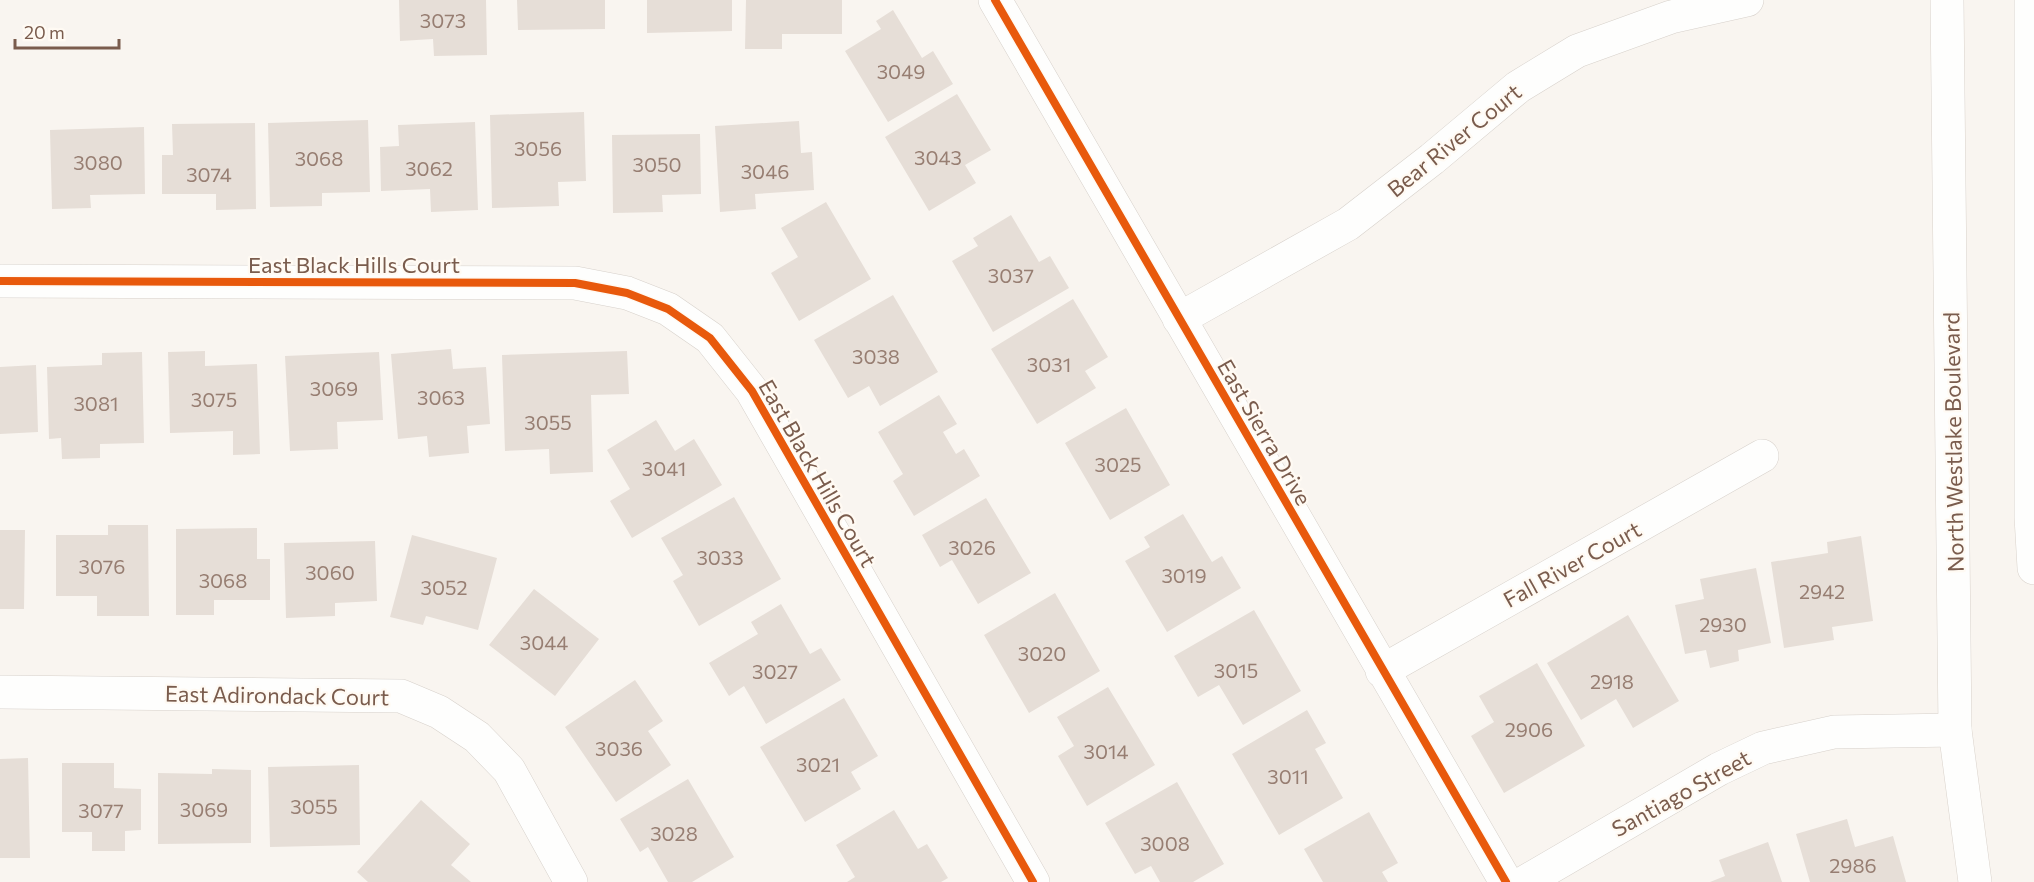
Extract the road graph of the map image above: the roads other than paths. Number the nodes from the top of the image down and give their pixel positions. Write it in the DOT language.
graph roads {
  1 [pos="995,0"];
  2 [pos="1747,0"];
  3 [pos="1947,0"];
  4 [pos="2031,0"];
  5 [pos="0,281"];
  6 [pos="1179,319"];
  7 [pos="1762,456"];
  8 [pos="2034,568"];
  9 [pos="1382,671"];
  10 [pos="0,692"];
  11 [pos="1955,730"];
  12 [pos="571,882"];
  13 [pos="1033,882"];
  14 [pos="1506,882"];
  15 [pos="1525,882"];
  16 [pos="1975,882"];
  1 -- 6 [label="street, East Sierra Drive"];
  2 -- 6 [label="street, Bear River Court"];
  3 -- 11 [label="street, North Westlake Boulevard"];
  4 -- 8 [label="street"];
  5 -- 13 [label="street, East Black Hills Court"];
  6 -- 9 [label="street, East Sierra Drive"];
  7 -- 9 [label="street, Fall River Court"];
  9 -- 14 [label="street, East Sierra Drive"];
  10 -- 12 [label="street, East Adirondack Court"];
  11 -- 15 [label="street, Santiago Street"];
  11 -- 16 [label="street, North Westlake Boulevard"];
}
